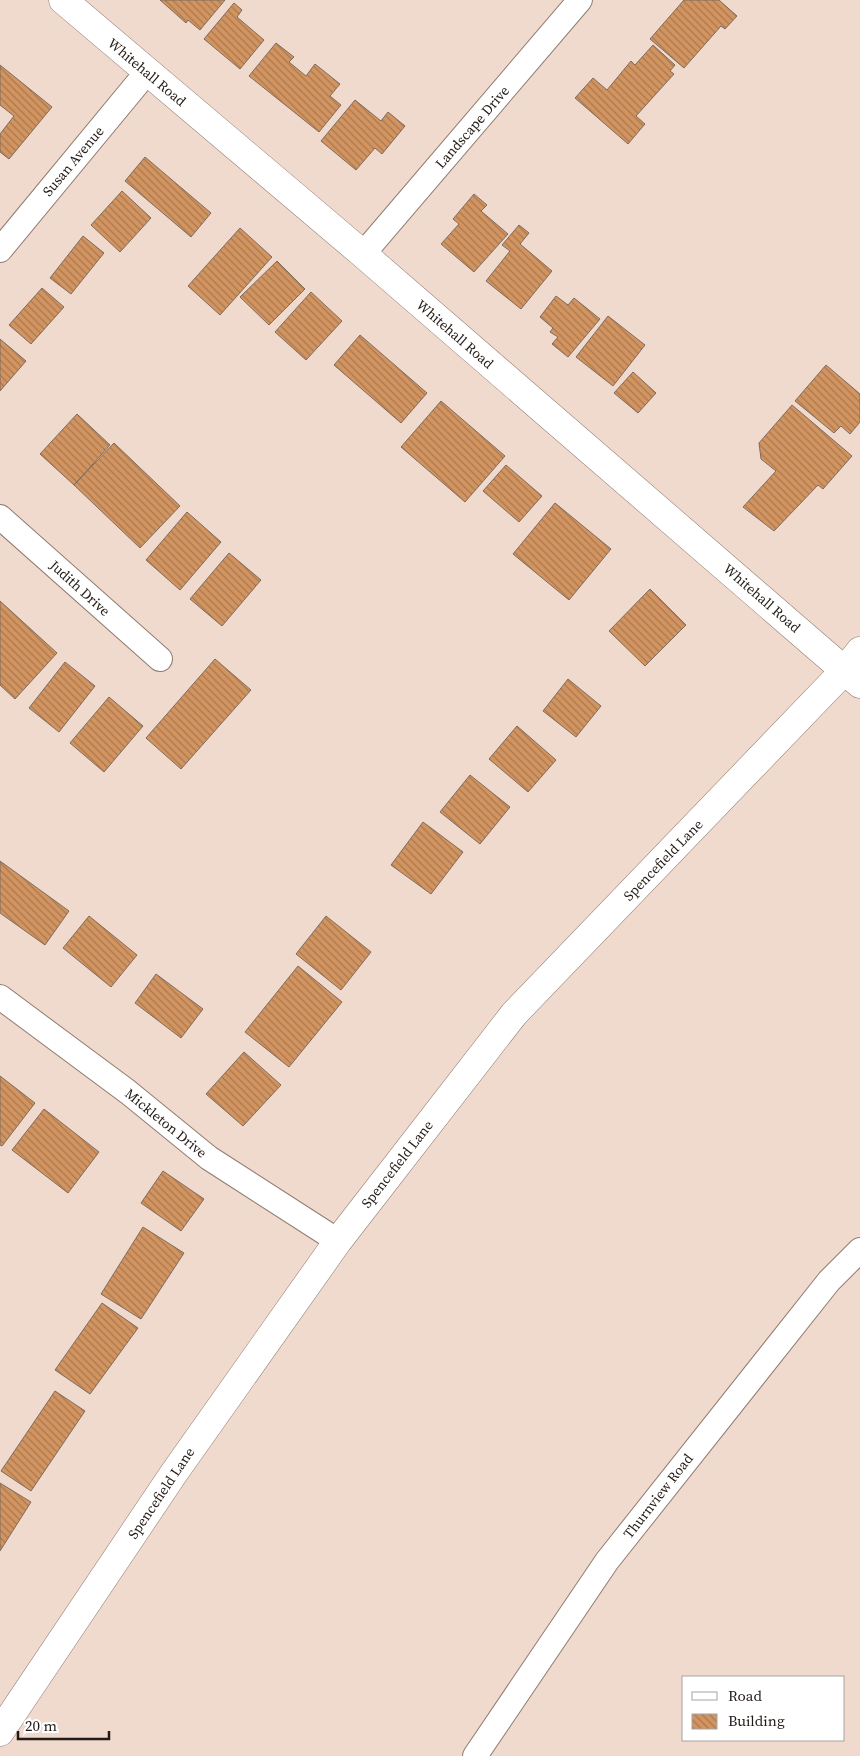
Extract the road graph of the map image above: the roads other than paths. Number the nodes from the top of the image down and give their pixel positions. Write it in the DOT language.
graph roads {
  1 [pos="63,0"];
  2 [pos="580,0"];
  3 [pos="147,72"];
  4 [pos="0,250"];
  5 [pos="363,254"];
  6 [pos="0,517"];
  7 [pos="160,659"];
  8 [pos="855,668"];
  9 [pos="0,997"];
  10 [pos="338,1241"];
  11 [pos="860,1250"];
  12 [pos="0,1732"];
  13 [pos="476,1756"];
  1 -- 3 [label="main road, Whitehall Road"];
  2 -- 5 [label="street, Landscape Drive"];
  3 -- 4 [label="street, Susan Avenue"];
  3 -- 5 [label="main road, Whitehall Road"];
  5 -- 8 [label="main road, Whitehall Road"];
  6 -- 7 [label="street, Judith Drive"];
  8 -- 10 [label="main road, Spencefield Lane"];
  9 -- 10 [label="street, Mickleton Drive"];
  10 -- 12 [label="main road, Spencefield Lane"];
  11 -- 13 [label="street, Thurnview Road"];
}
